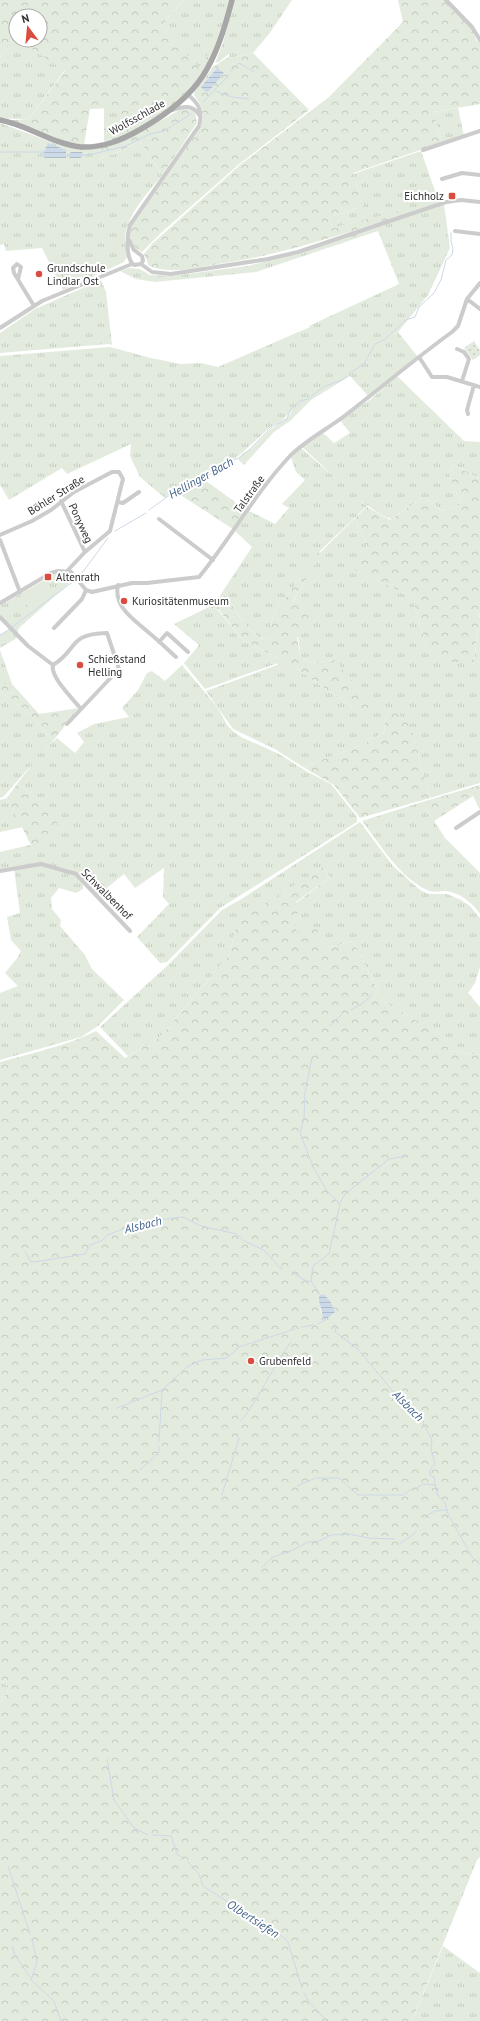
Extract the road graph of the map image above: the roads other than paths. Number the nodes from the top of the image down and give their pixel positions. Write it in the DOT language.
graph roads {
  1 [pos="232,0"];
  2 [pos="446,0"];
  3 [pos="480,40"];
  4 [pos="188,95"];
  5 [pos="170,111"];
  6 [pos="201,117"];
  7 [pos="0,120"];
  8 [pos="480,131"];
  9 [pos="423,150"];
  10 [pos="480,175"];
  11 [pos="442,178"];
  12 [pos="480,202"];
  13 [pos="455,231"];
  14 [pos="480,234"];
  15 [pos="127,235"];
  16 [pos="136,252"];
  17 [pos="131,261"];
  18 [pos="141,264"];
  19 [pos="18,279"];
  20 [pos="480,282"];
  21 [pos="467,299"];
  22 [pos="34,306"];
  23 [pos="480,309"];
  24 [pos="0,328"];
  25 [pos="457,349"];
  26 [pos="419,357"];
  27 [pos="462,381"];
  28 [pos="474,385"];
  29 [pos="480,386"];
  30 [pos="468,414"];
  31 [pos="120,474"];
  32 [pos="139,492"];
  33 [pos="61,502"];
  34 [pos="118,502"];
  35 [pos="159,519"];
  36 [pos="0,535"];
  37 [pos="0,540"];
  38 [pos="85,552"];
  39 [pos="213,560"];
  40 [pos="68,570"];
  41 [pos="118,585"];
  42 [pos="86,590"];
  43 [pos="20,592"];
  44 [pos="0,603"];
  45 [pos="0,617"];
  46 [pos="54,628"];
  47 [pos="159,642"];
  48 [pos="188,652"];
  49 [pos="176,657"];
  50 [pos="53,665"];
  51 [pos="81,708"];
  52 [pos="66,724"];
  53 [pos="480,812"];
  54 [pos="456,828"];
  55 [pos="0,871"];
  56 [pos="130,931"];
  1 -- 4 [label="main road, Wolfsschlade"];
  2 -- 3 [label="street"];
  4 -- 5 [label="main road, Wolfsschlade"];
  4 -- 6 [label="street"];
  5 -- 6 [label="street"];
  5 -- 7 [label="main road, Wolfsschlade"];
  6 -- 15 [label="street"];
  8 -- 9 [label="street"];
  10 -- 11 [label="street"];
  12 -- 18 [label="street"];
  13 -- 14 [label="street"];
  15 -- 16 [label="street"];
  15 -- 17 [label="street"];
  16 -- 17 [label="street"];
  16 -- 18 [label="street"];
  17 -- 18 [label="street"];
  17 -- 22 [label="street"];
  19 -- 22 [label="street"];
  20 -- 21 [label="street, Talstraße"];
  21 -- 23 [label="street"];
  21 -- 26 [label="street, Talstraße"];
  22 -- 24 [label="street"];
  25 -- 27 [label="street"];
  26 -- 27 [label="street"];
  26 -- 39 [label="street, Talstraße"];
  27 -- 28 [label="street"];
  28 -- 29 [label="street"];
  28 -- 30 [label="street"];
  31 -- 33 [label="street, Böhler Straße"];
  31 -- 34 [label="street, Ponyweg"];
  32 -- 34 [label="street"];
  33 -- 36 [label="street, Böhler Straße"];
  33 -- 38 [label="street, Ponyweg"];
  34 -- 38 [label="street, Ponyweg"];
  35 -- 39 [label="street"];
  37 -- 43 [label="street"];
  38 -- 40 [label="street, Ponyweg"];
  39 -- 41 [label="street, Talstraße"];
  40 -- 42 [label="street"];
  40 -- 43 [label="street"];
  41 -- 42 [label="street, Talstraße"];
  41 -- 47 [label="street"];
  42 -- 46 [label="street"];
  43 -- 44 [label="street"];
  45 -- 50 [label="street"];
  47 -- 48 [label="street"];
  47 -- 49 [label="street"];
  50 -- 51 [label="street"];
  50 -- 51 [label="street"];
  51 -- 52 [label="street"];
  53 -- 54 [label="street"];
  55 -- 56 [label="street, Schwalbenhof"];
}
